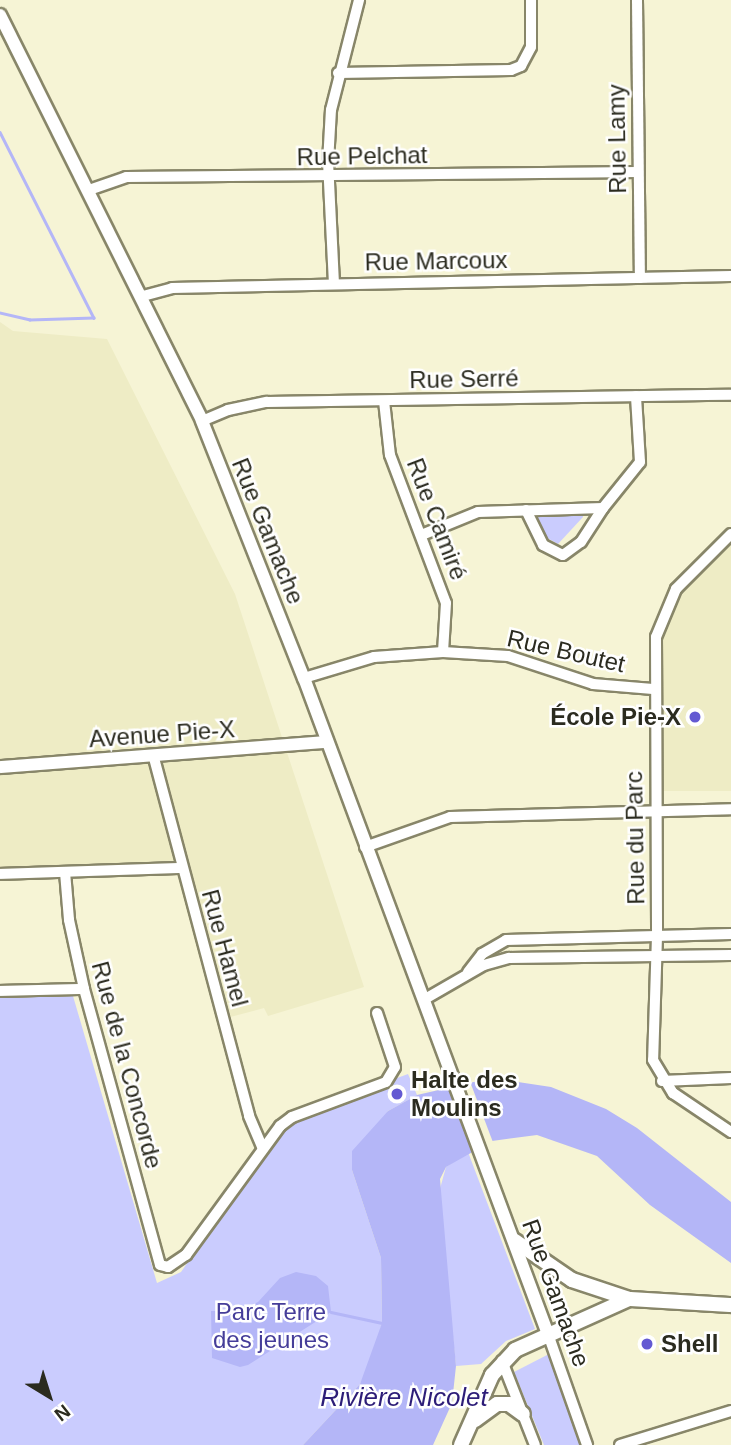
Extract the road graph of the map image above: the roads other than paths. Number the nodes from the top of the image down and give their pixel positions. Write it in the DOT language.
graph roads {
  1 [pos="359,0"];
  2 [pos="531,0"];
  3 [pos="637,0"];
  4 [pos="0,15"];
  5 [pos="338,74"];
  6 [pos="637,172"];
  7 [pos="329,178"];
  8 [pos="89,190"];
  9 [pos="731,276"];
  10 [pos="640,278"];
  11 [pos="334,284"];
  12 [pos="143,296"];
  13 [pos="731,395"];
  14 [pos="636,396"];
  15 [pos="384,401"];
  16 [pos="202,421"];
  17 [pos="603,508"];
  18 [pos="526,510"];
  19 [pos="424,534"];
  20 [pos="731,534"];
  21 [pos="443,652"];
  22 [pos="304,678"];
  23 [pos="653,689"];
  24 [pos="327,742"];
  25 [pos="155,758"];
  26 [pos="0,767"];
  27 [pos="731,809"];
  28 [pos="657,812"];
  29 [pos="365,847"];
  30 [pos="181,868"];
  31 [pos="65,872"];
  32 [pos="0,874"];
  33 [pos="731,934"];
  34 [pos="657,936"];
  35 [pos="731,955"];
  36 [pos="656,957"];
  37 [pos="463,978"];
  38 [pos="84,989"];
  39 [pos="0,991"];
  40 [pos="425,999"];
  41 [pos="377,1013"];
  42 [pos="731,1078"];
  43 [pos="662,1081"];
  44 [pos="731,1132"];
  45 [pos="262,1147"];
  46 [pos="515,1241"];
  47 [pos="629,1299"];
  48 [pos="731,1306"];
  49 [pos="548,1334"];
  50 [pos="502,1361"];
  51 [pos="731,1411"];
  52 [pos="523,1413"];
  53 [pos="474,1421"];
  54 [pos="461,1445"];
  55 [pos="535,1445"];
  56 [pos="587,1445"];
  57 [pos="620,1445"];
  1 -- 5 [label="street"];
  2 -- 5 [label="street"];
  3 -- 6 [label="street, Rue Lamy"];
  4 -- 8 [label="street, Rue Gamache"];
  5 -- 7 [label="street"];
  6 -- 7 [label="street, Rue Pelchat"];
  6 -- 10 [label="street, Rue Lamy"];
  7 -- 8 [label="street, Rue Pelchat"];
  7 -- 11 [label="street"];
  8 -- 12 [label="street, Rue Gamache"];
  9 -- 10 [label="street, Rue Marcoux"];
  10 -- 11 [label="street, Rue Marcoux"];
  11 -- 12 [label="street, Rue Marcoux"];
  12 -- 16 [label="street, Rue Gamache"];
  13 -- 14 [label="street, Rue Serré"];
  14 -- 15 [label="street, Rue Serré"];
  14 -- 17 [label="street"];
  15 -- 16 [label="street, Rue Serré"];
  15 -- 19 [label="street, Rue Camiré"];
  16 -- 22 [label="street, Rue Gamache"];
  17 -- 18 [label="street"];
  17 -- 18 [label="street"];
  18 -- 19 [label="street"];
  19 -- 21 [label="street, Rue Camiré"];
  20 -- 23 [label="street, Rue du Parc"];
  21 -- 22 [label="street, Rue Boutet"];
  21 -- 23 [label="street, Rue Boutet"];
  22 -- 24 [label="street, Rue Gamache"];
  23 -- 28 [label="street, Rue du Parc"];
  24 -- 25 [label="street, Avenue Pie-X"];
  24 -- 29 [label="street, Rue Gamache"];
  25 -- 26 [label="street, Avenue Pie-X"];
  25 -- 30 [label="street, Rue Hamel"];
  27 -- 28 [label="street"];
  28 -- 29 [label="street"];
  28 -- 34 [label="street, Rue du Parc"];
  29 -- 40 [label="street, Rue Gamache"];
  30 -- 31 [label="street"];
  30 -- 45 [label="street, Rue Hamel"];
  31 -- 32 [label="street"];
  31 -- 38 [label="street, Rue de la Concorde"];
  33 -- 34 [label="street"];
  34 -- 36 [label="street, Rue du Parc"];
  34 -- 37 [label="street"];
  35 -- 36 [label="street"];
  36 -- 37 [label="street"];
  36 -- 43 [label="street, Rue du Parc"];
  37 -- 40 [label="street"];
  38 -- 39 [label="street"];
  38 -- 45 [label="street, Rue de la Concorde"];
  40 -- 46 [label="street, Rue Gamache"];
  41 -- 45 [label="street"];
  42 -- 43 [label="street"];
  43 -- 44 [label="street"];
  46 -- 47 [label="main road"];
  46 -- 49 [label="street, Rue Gamache"];
  47 -- 48 [label="main road"];
  47 -- 49 [label="main road"];
  49 -- 50 [label="main road"];
  49 -- 56 [label="street, Rue Gamache"];
  50 -- 52 [label="street"];
  50 -- 53 [label="main road"];
  51 -- 57 [label="street"];
  52 -- 53 [label="main road"];
  52 -- 55 [label="street"];
  53 -- 54 [label="main road"];
}
